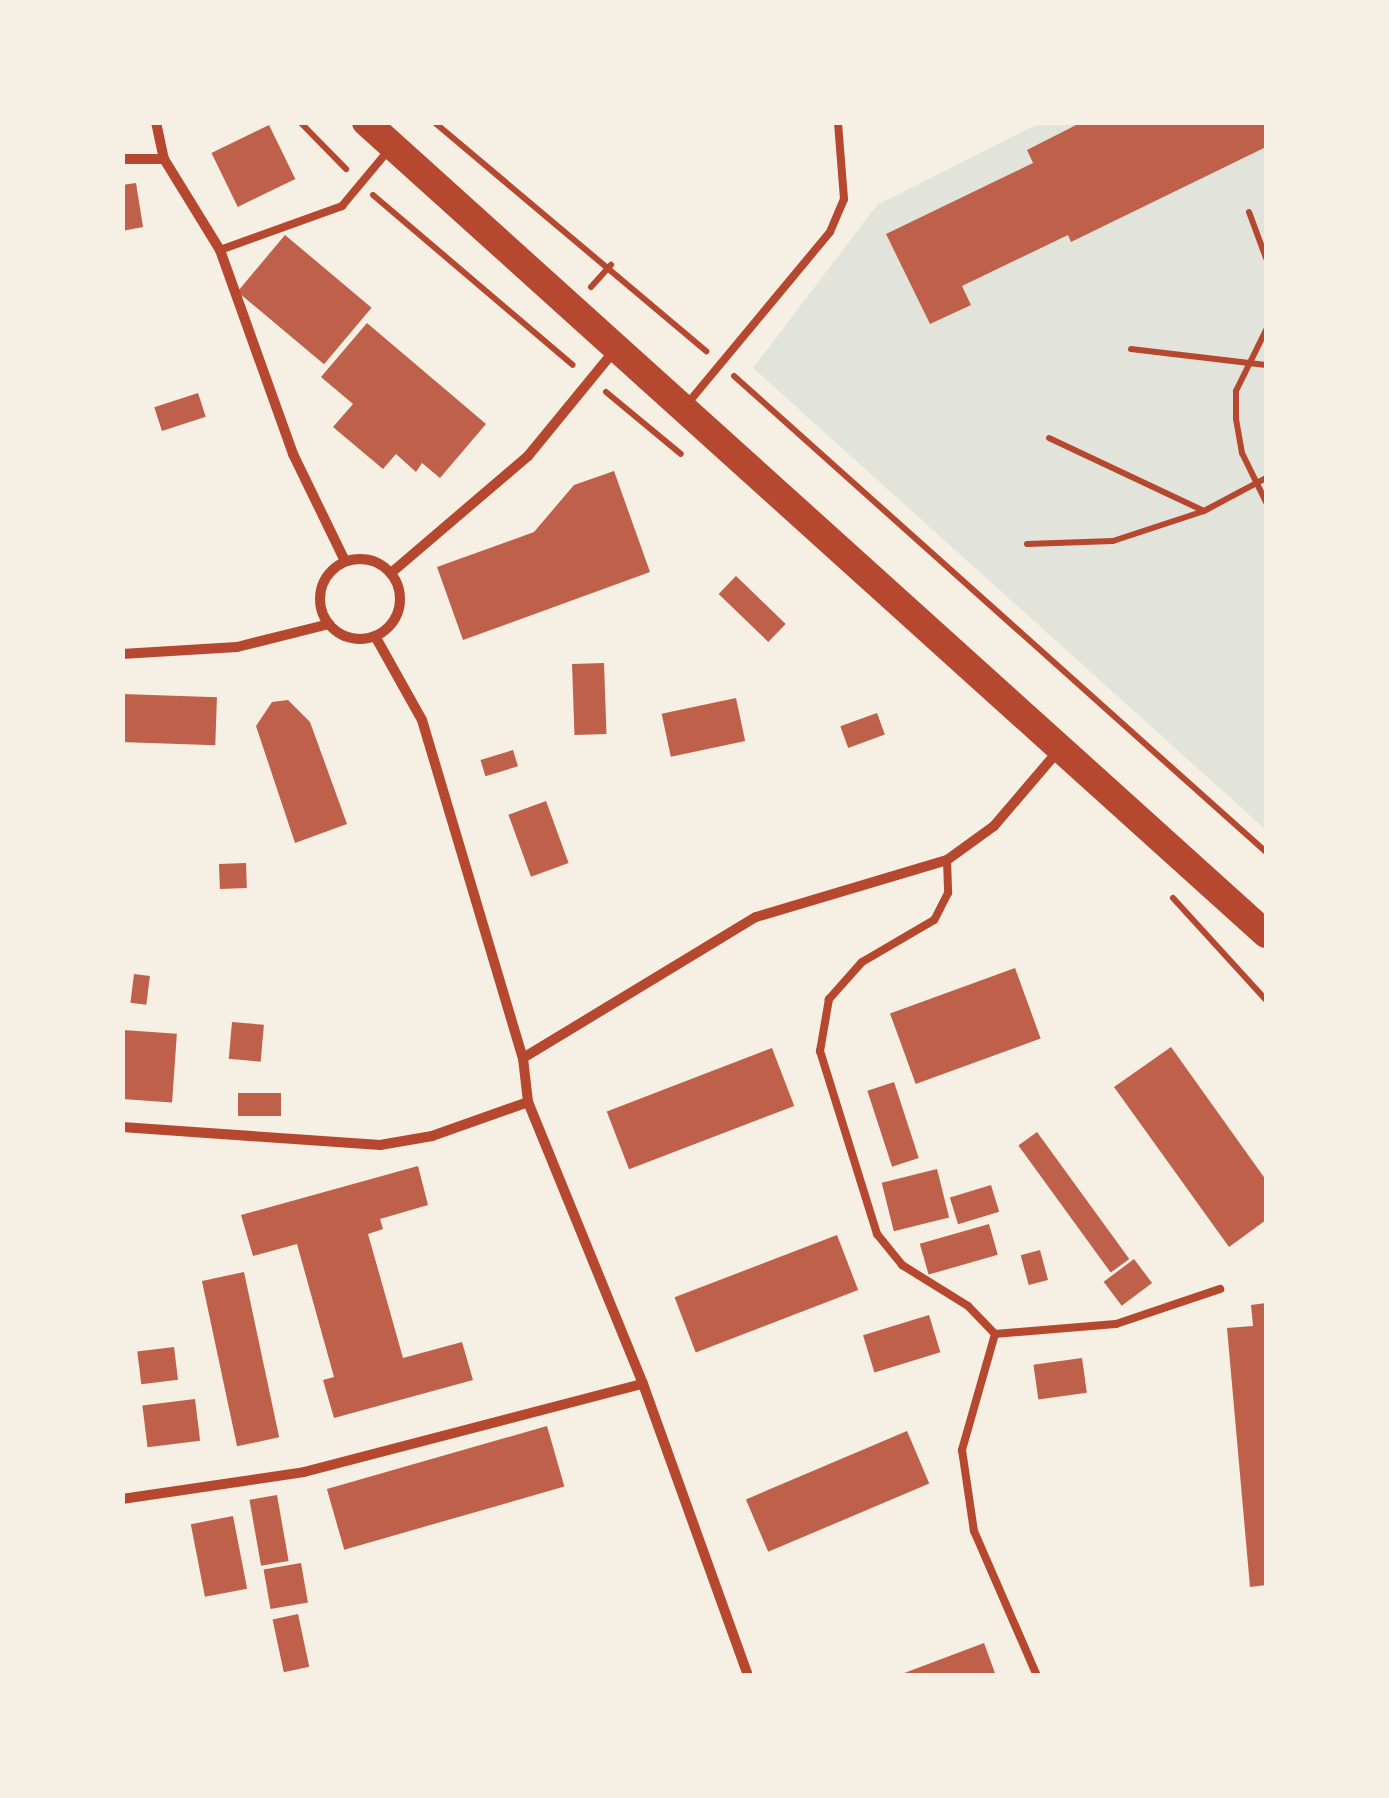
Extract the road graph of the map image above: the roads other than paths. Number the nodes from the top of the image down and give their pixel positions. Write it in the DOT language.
graph roads {
  1 [pos="156,122"];
  2 [pos="366,122"];
  3 [pos="838,122"];
  4 [pos="389,150"];
  5 [pos="122,159"];
  6 [pos="164,159"];
  7 [pos="220,250"];
  8 [pos="613,352"];
  9 [pos="681,410"];
  10 [pos="345,561"];
  11 [pos="391,573"];
  12 [pos="329,624"];
  13 [pos="374,636"];
  14 [pos="122,654"];
  15 [pos="1063,746"];
  16 [pos="947,860"];
  17 [pos="1266,934"];
  18 [pos="523,1058"];
  19 [pos="528,1102"];
  20 [pos="122,1127"];
  21 [pos="1220,1289"];
  22 [pos="995,1334"];
  23 [pos="643,1384"];
  24 [pos="122,1500"];
  25 [pos="748,1676"];
  26 [pos="1037,1676"];
  1 -- 6 [label="street"];
  2 -- 4 [label="highway"];
  3 -- 9 [label="lane"];
  4 -- 7 [label="lane"];
  4 -- 8 [label="highway"];
  5 -- 6 [label="street"];
  6 -- 7 [label="street"];
  7 -- 10 [label="street"];
  8 -- 9 [label="highway"];
  8 -- 11 [label="street"];
  9 -- 15 [label="highway"];
  10 -- 11 [label="street"];
  10 -- 12 [label="street"];
  11 -- 13 [label="street"];
  12 -- 13 [label="street"];
  12 -- 14 [label="street"];
  13 -- 18 [label="street"];
  15 -- 16 [label="street"];
  15 -- 17 [label="highway"];
  16 -- 18 [label="street"];
  16 -- 22 [label="lane"];
  18 -- 19 [label="street"];
  19 -- 20 [label="street"];
  19 -- 23 [label="street"];
  21 -- 22 [label="lane"];
  22 -- 26 [label="lane"];
  23 -- 24 [label="street"];
  23 -- 25 [label="street"];
}
